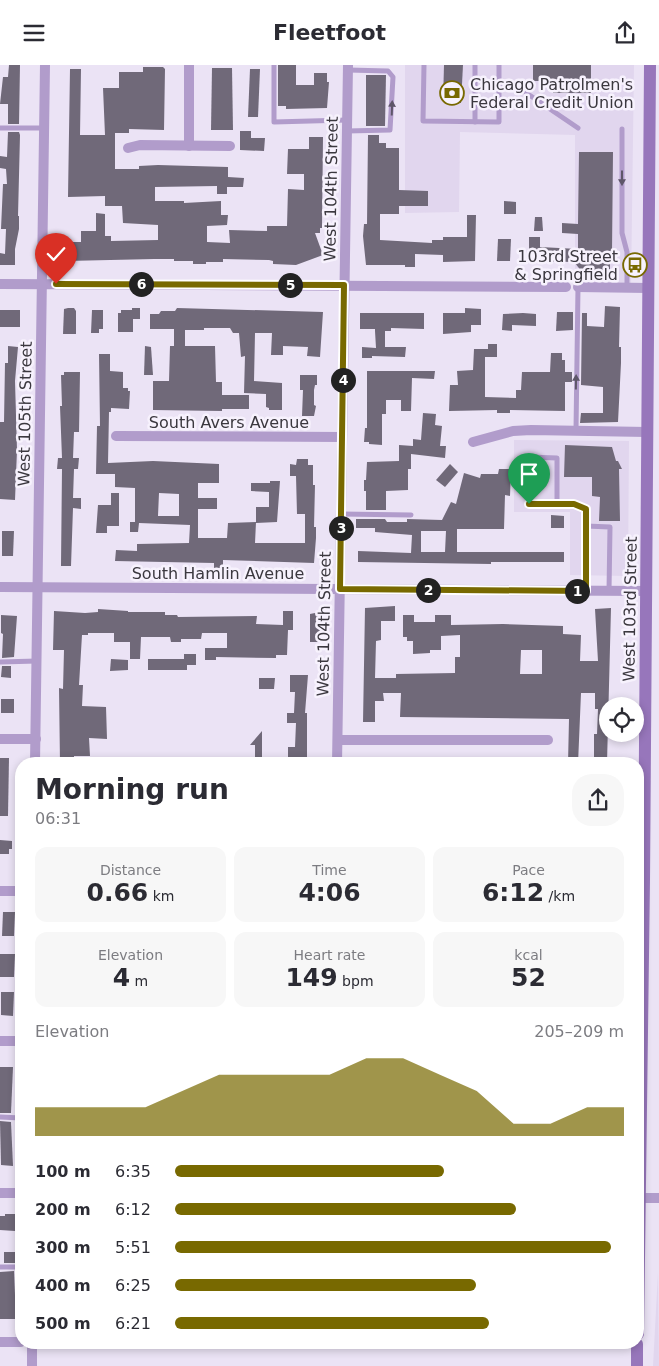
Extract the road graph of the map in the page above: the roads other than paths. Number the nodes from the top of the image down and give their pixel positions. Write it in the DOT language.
graph roads {
  1 [pos="45,65"];
  2 [pos="189,65"];
  3 [pos="274,65"];
  4 [pos="424,65"];
  5 [pos="474,65"];
  6 [pos="499,65"];
  7 [pos="650,65"];
  8 [pos="348,67"];
  9 [pos="519,88"];
  10 [pos="347,120"];
  11 [pos="475,122"];
  12 [pos="0,128"];
  13 [pos="44,128"];
  14 [pos="578,129"];
  15 [pos="622,129"];
  16 [pos="347,131"];
  17 [pos="189,146"];
  18 [pos="230,146"];
  19 [pos="128,148"];
  20 [pos="0,284"];
  21 [pos="42,284"];
  22 [pos="344,285"];
  23 [pos="652,285"];
  24 [pos="566,287"];
  25 [pos="578,287"];
  26 [pos="626,288"];
  27 [pos="576,431"];
  28 [pos="647,433"];
  29 [pos="116,436"];
  30 [pos="342,437"];
  31 [pos="473,442"];
  32 [pos="557,503"];
  33 [pos="341,514"];
  34 [pos="411,515"];
  35 [pos="586,526"];
  36 [pos="0,587"];
  37 [pos="38,587"];
  38 [pos="340,589"];
  39 [pos="586,591"];
  40 [pos="609,591"];
  41 [pos="646,591"];
  42 [pos="0,661"];
  43 [pos="37,661"];
  44 [pos="0,739"];
  45 [pos="36,739"];
  46 [pos="338,740"];
  47 [pos="548,740"];
  48 [pos="35,757"];
  49 [pos="337,757"];
  50 [pos="643,757"];
  51 [pos="0,891"];
  52 [pos="15,891"];
  53 [pos="0,1041"];
  54 [pos="15,1041"];
  55 [pos="0,1117"];
  56 [pos="15,1118"];
  57 [pos="0,1193"];
  58 [pos="15,1193"];
  59 [pos="644,1198"];
  60 [pos="659,1198"];
  61 [pos="0,1267"];
  62 [pos="15,1267"];
  63 [pos="0,1342"];
  64 [pos="15,1342"];
  65 [pos="32,1349"];
  66 [pos="637,1349"];
  67 [pos="32,1366"];
  68 [pos="637,1366"];
  1 -- 13 [label="street, West 105th Street"];
  2 -- 17 [label="street"];
  3 -- 10 [label="lane"];
  4 -- 11 [label="lane"];
  5 -- 11 [label="lane"];
  6 -- 11 [label="lane"];
  7 -- 23 [label="main road, West 103rd Street"];
  8 -- 10 [label="street, West 104th Street"];
  16 -- 8 [label="lane, one-way"];
  9 -- 14 [label="lane"];
  10 -- 16 [label="street, West 104th Street"];
  12 -- 13 [label="lane"];
  13 -- 21 [label="street, West 105th Street"];
  15 -- 26 [label="lane, one-way"];
  16 -- 22 [label="street, West 104th Street"];
  17 -- 18 [label="street"];
  17 -- 19 [label="street"];
  20 -- 21 [label="street"];
  21 -- 22 [label="street"];
  21 -- 37 [label="street, West 105th Street"];
  22 -- 24 [label="street"];
  22 -- 30 [label="street, West 104th Street"];
  23 -- 26 [label="street"];
  23 -- 28 [label="main road, West 103rd Street"];
  25 -- 26 [label="street"];
  27 -- 25 [label="lane, one-way"];
  27 -- 28 [label="street"];
  27 -- 31 [label="street"];
  28 -- 41 [label="main road, West 103rd Street"];
  29 -- 30 [label="street, South Avers Avenue"];
  30 -- 33 [label="street, West 104th Street"];
  32 -- 32 [label="lane"];
  32 -- 35 [label="lane"];
  33 -- 34 [label="lane"];
  33 -- 38 [label="street, West 104th Street"];
  35 -- 39 [label="lane"];
  35 -- 40 [label="lane"];
  36 -- 37 [label="street, South Hamlin Avenue"];
  37 -- 38 [label="street, South Hamlin Avenue"];
  37 -- 43 [label="street, West 105th Street"];
  38 -- 39 [label="street, South Hamlin Avenue"];
  38 -- 46 [label="street, West 104th Street"];
  39 -- 40 [label="street, South Hamlin Avenue"];
  40 -- 41 [label="street, South Hamlin Avenue"];
  41 -- 50 [label="main road, West 103rd Street"];
  42 -- 43 [label="lane"];
  43 -- 45 [label="street, West 105th Street"];
  44 -- 45 [label="street"];
  45 -- 48 [label="street, West 105th Street"];
  46 -- 47 [label="street"];
  46 -- 49 [label="street, West 104th Street"];
  51 -- 52 [label="street"];
  53 -- 54 [label="street"];
  55 -- 56 [label="lane"];
  57 -- 58 [label="street"];
  59 -- 60 [label="street"];
  61 -- 62 [label="lane"];
  63 -- 64 [label="street"];
  65 -- 67 [label="street"];
  66 -- 68 [label="main road"];
}
